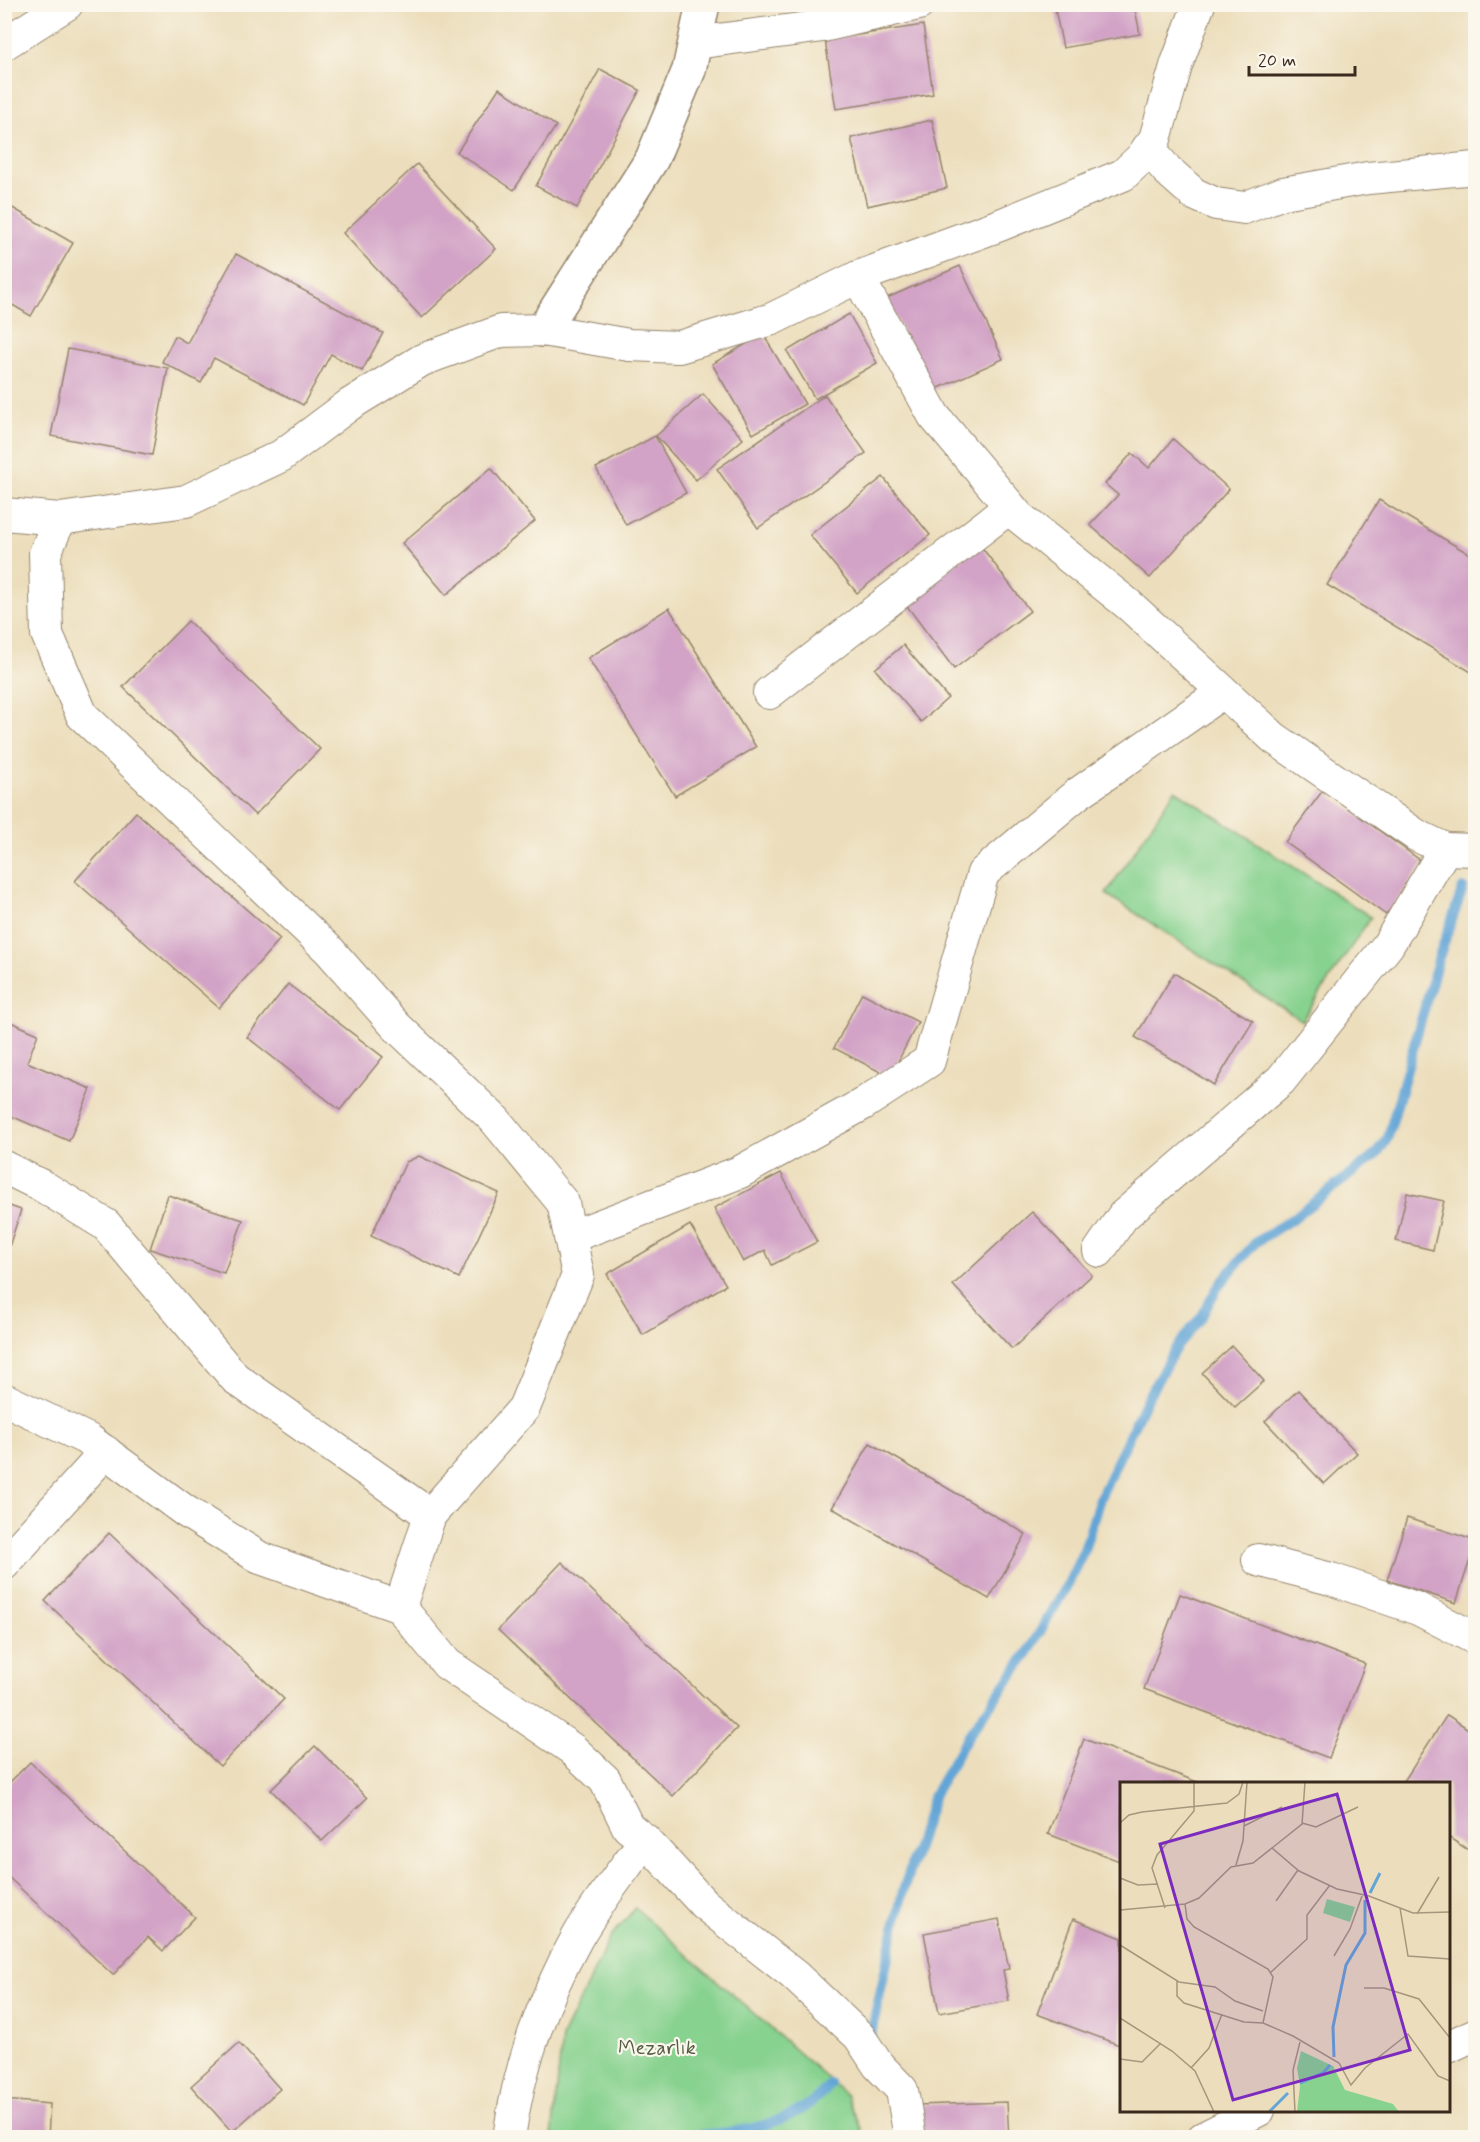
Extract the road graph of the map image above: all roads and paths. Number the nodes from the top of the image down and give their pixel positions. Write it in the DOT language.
graph roads {
  1 [pos="67,4"];
  2 [pos="703,4"];
  3 [pos="920,4"];
  4 [pos="1199,4"];
  5 [pos="695,43"];
  6 [pos="4,45"];
  7 [pos="1148,148"];
  8 [pos="1476,168"];
  9 [pos="858,277"];
  10 [pos="543,330"];
  11 [pos="1010,507"];
  12 [pos="4,514"];
  13 [pos="60,519"];
  14 [pos="1223,692"];
  15 [pos="770,693"];
  16 [pos="1460,849"];
  17 [pos="4,1167"];
  18 [pos="570,1237"];
  19 [pos="1099,1251"];
  20 [pos="4,1399"];
  21 [pos="106,1452"];
  22 [pos="430,1515"];
  23 [pos="1258,1560"];
  24 [pos="4,1564"];
  25 [pos="400,1607"];
  26 [pos="1476,1639"];
  27 [pos="645,1840"];
  28 [pos="1476,2034"];
  29 [pos="1450,2047"];
  30 [pos="1255,2112"];
  31 [pos="509,2138"];
  32 [pos="910,2138"];
  33 [pos="1203,2138"];
  1 -- 6 [label="street"];
  2 -- 5 [label="street"];
  3 -- 5 [label="street"];
  4 -- 7 [label="street"];
  5 -- 10 [label="street"];
  7 -- 8 [label="street"];
  7 -- 9 [label="street"];
  9 -- 10 [label="street"];
  9 -- 11 [label="street"];
  10 -- 13 [label="street"];
  11 -- 14 [label="street"];
  11 -- 15 [label="street"];
  12 -- 13 [label="street"];
  13 -- 18 [label="street"];
  14 -- 16 [label="street"];
  14 -- 18 [label="street"];
  16 -- 19 [label="street"];
  17 -- 22 [label="street"];
  18 -- 22 [label="street"];
  20 -- 21 [label="street"];
  21 -- 24 [label="street"];
  21 -- 25 [label="street"];
  22 -- 25 [label="street"];
  23 -- 26 [label="street"];
  25 -- 27 [label="street"];
  27 -- 31 [label="street"];
  27 -- 32 [label="street"];
  28 -- 29 [label="street"];
  30 -- 33 [label="street"];
}
